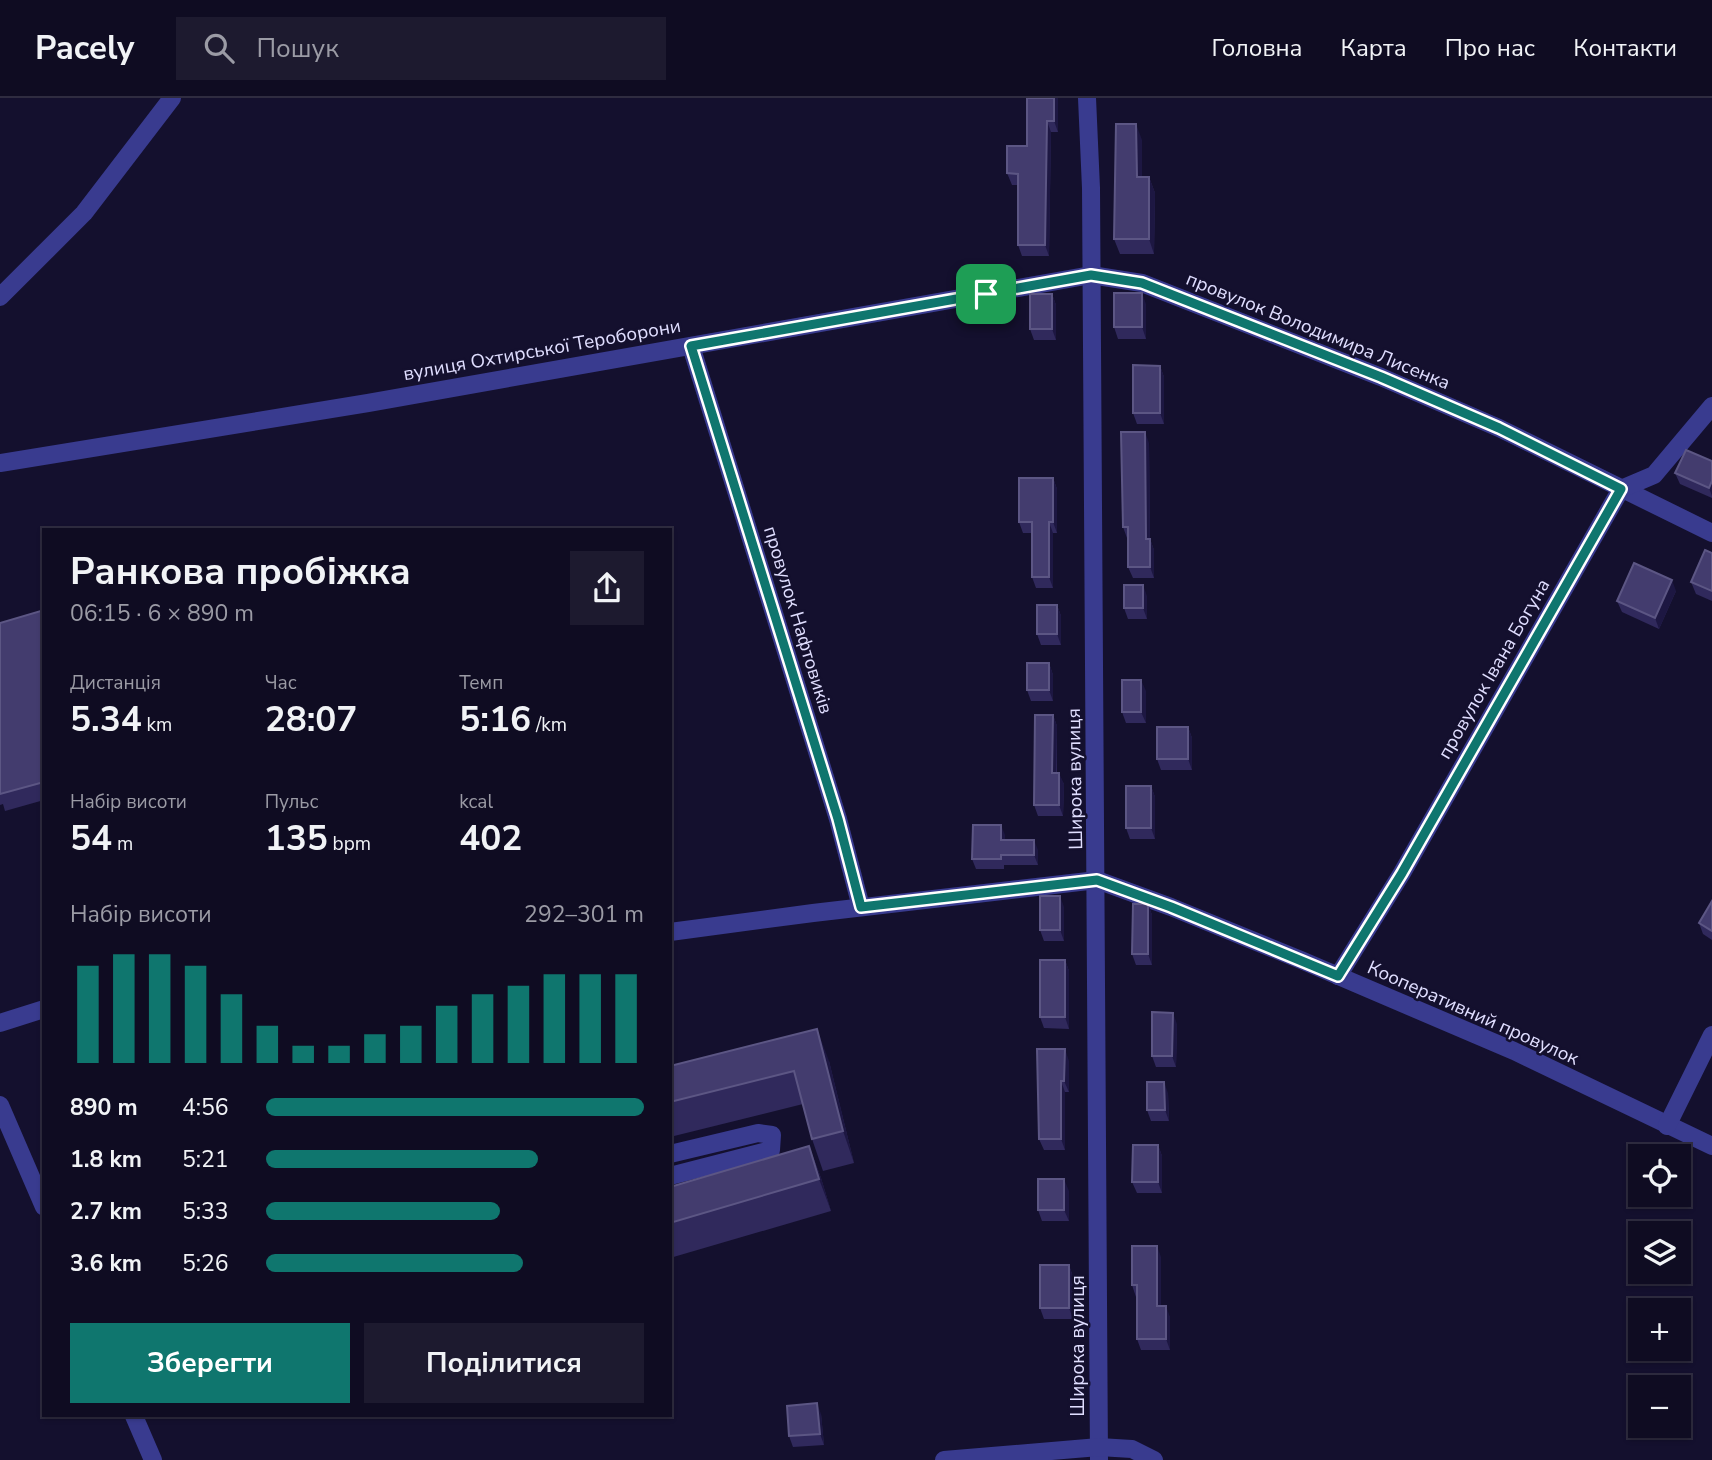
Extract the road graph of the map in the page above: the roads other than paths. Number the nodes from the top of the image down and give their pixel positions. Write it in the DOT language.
graph roads {
  1 [pos="173,98"];
  2 [pos="1087,98"];
  3 [pos="1091,275"];
  4 [pos="0,297"];
  5 [pos="691,346"];
  6 [pos="1712,406"];
  7 [pos="0,463"];
  8 [pos="1621,489"];
  9 [pos="1712,533"];
  10 [pos="1097,880"];
  11 [pos="861,907"];
  12 [pos="672,932"];
  13 [pos="1338,976"];
  14 [pos="42,1010"];
  15 [pos="0,1023"];
  16 [pos="1712,1035"];
  17 [pos="0,1105"];
  18 [pos="1667,1126"];
  19 [pos="1712,1146"];
  20 [pos="672,1154"];
  21 [pos="672,1175"];
  22 [pos="42,1202"];
  23 [pos="134,1417"];
  24 [pos="1099,1454"];
  25 [pos="153,1460"];
  26 [pos="944,1460"];
  27 [pos="1154,1460"];
  1 -- 4 [label="street"];
  2 -- 3 [label="street, Широка вулиця"];
  3 -- 5 [label="street, вулиця Охтирської Тероборони"];
  3 -- 8 [label="street, провулок Володимира Лисенка"];
  3 -- 10 [label="street, Широка вулиця"];
  5 -- 7 [label="street, вулиця Охтирської Тероборони"];
  5 -- 11 [label="street, провулок Нафтовиків"];
  6 -- 8 [label="street"];
  8 -- 9 [label="street, провулок Володимира Лисенка"];
  8 -- 13 [label="street, провулок Івана Богуна"];
  10 -- 11 [label="street"];
  10 -- 13 [label="street, Кооперативний провулок"];
  10 -- 24 [label="street, Широка вулиця"];
  11 -- 12 [label="street"];
  13 -- 18 [label="street, Кооперативний провулок"];
  14 -- 15 [label="street"];
  16 -- 18 [label="street"];
  17 -- 22 [label="street"];
  18 -- 19 [label="street, Кооперативний провулок"];
  20 -- 21 [label="street"];
  23 -- 25 [label="street"];
  24 -- 26 [label="street"];
  24 -- 27 [label="street"];
}
